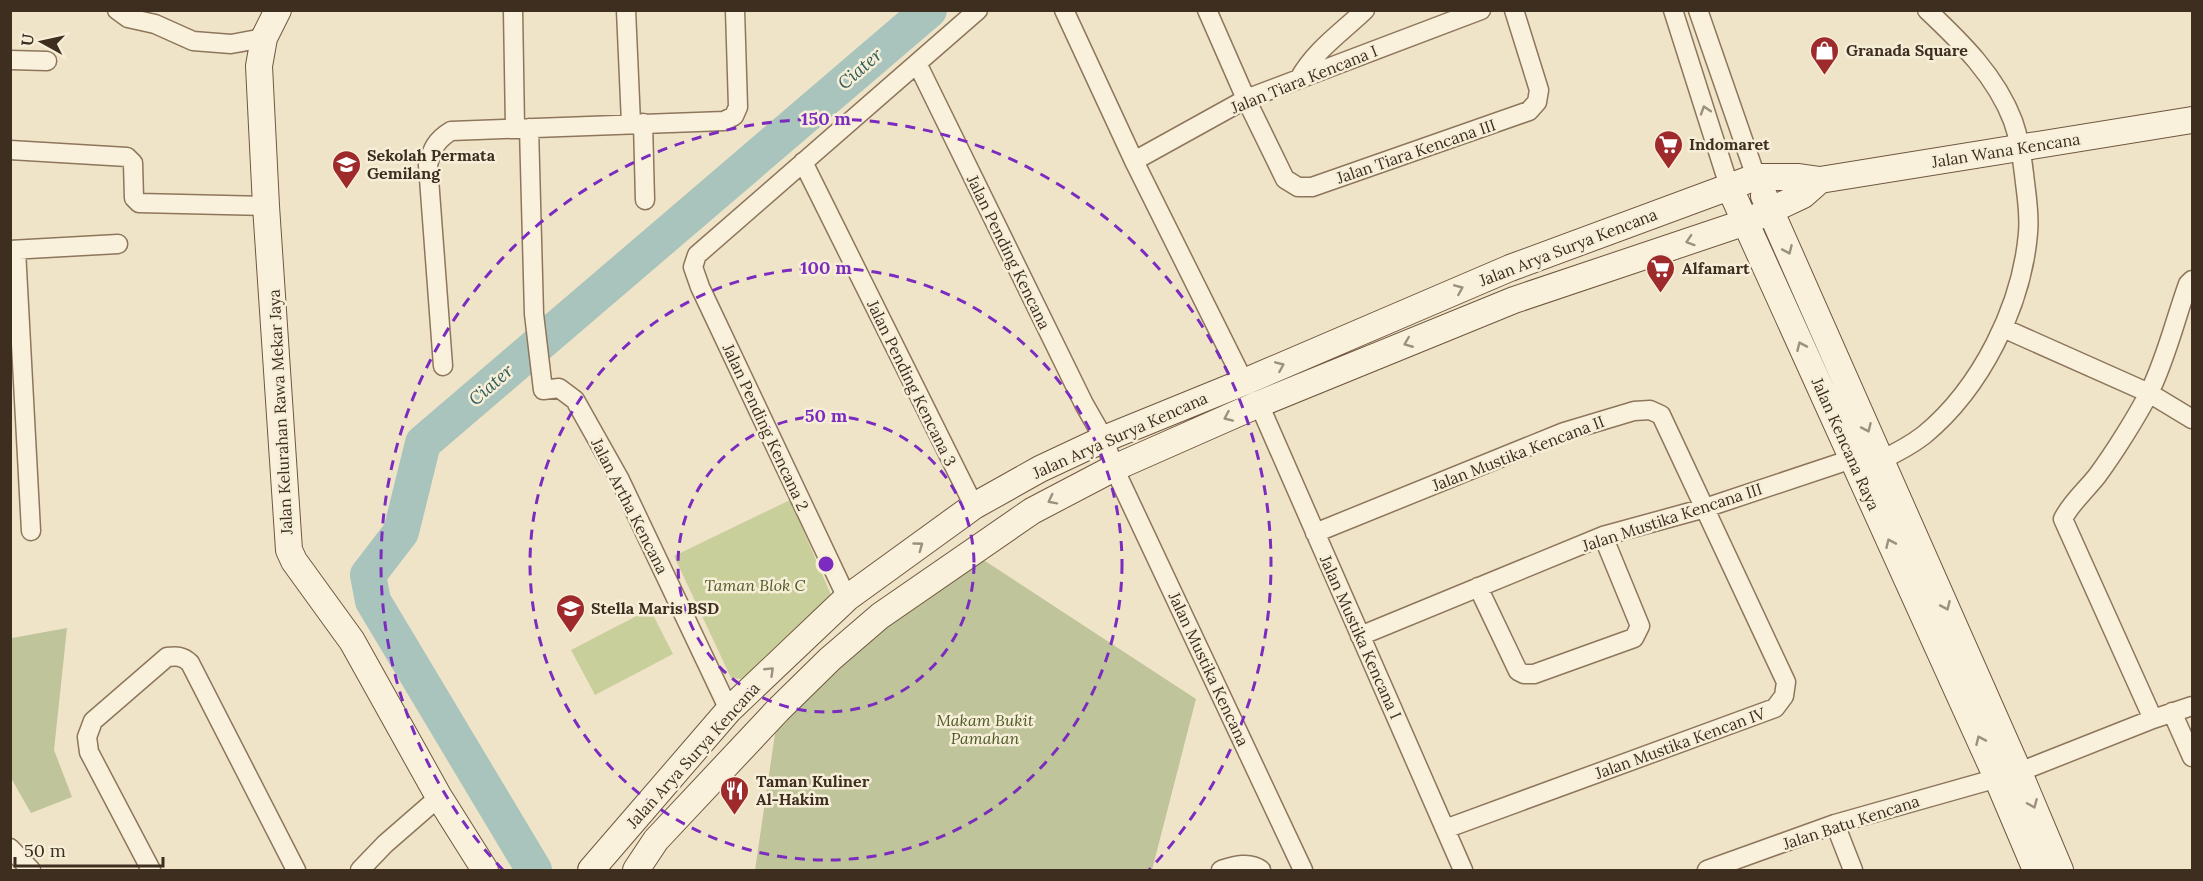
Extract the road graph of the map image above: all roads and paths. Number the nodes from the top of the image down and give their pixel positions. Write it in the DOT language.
graph roads {
  1 [pos="117,10"];
  2 [pos="278,10"];
  3 [pos="513,10"];
  4 [pos="626,10"];
  5 [pos="735,10"];
  6 [pos="978,10"];
  7 [pos="1064,10"];
  8 [pos="1207,10"];
  9 [pos="1365,10"];
  10 [pos="1481,10"];
  11 [pos="1514,10"];
  12 [pos="1673,10"];
  13 [pos="1698,10"];
  14 [pos="1927,10"];
  15 [pos="264,38"];
  16 [pos="10,60"];
  17 [pos="47,61"];
  18 [pos="917,63"];
  19 [pos="1299,79"];
  20 [pos="1246,99"];
  21 [pos="2193,120"];
  22 [pos="637,123"];
  23 [pos="522,128"];
  24 [pos="2021,147"];
  25 [pos="10,150"];
  26 [pos="1134,161"];
  27 [pos="803,162"];
  28 [pos="1756,177"];
  29 [pos="1820,180"];
  30 [pos="1729,186"];
  31 [pos="645,200"];
  32 [pos="266,206"];
  33 [pos="1771,212"];
  34 [pos="1746,222"];
  35 [pos="118,244"];
  36 [pos="13,250"];
  37 [pos="2193,280"];
  38 [pos="2003,328"];
  39 [pos="443,366"];
  40 [pos="1244,382"];
  41 [pos="2149,393"];
  42 [pos="1259,404"];
  43 [pos="2193,419"];
  44 [pos="1104,439"];
  45 [pos="1852,459"];
  46 [pos="1881,460"];
  47 [pos="1114,468"];
  48 [pos="974,506"];
  49 [pos="1705,508"];
  50 [pos="32,531"];
  51 [pos="1315,532"];
  52 [pos="1603,536"];
  53 [pos="1478,588"];
  54 [pos="847,598"];
  55 [pos="1360,636"];
  56 [pos="2193,706"];
  57 [pos="729,710"];
  58 [pos="2172,712"];
  59 [pos="2153,719"];
  60 [pos="2193,757"];
  61 [pos="2008,775"];
  62 [pos="439,798"];
  63 [pos="1834,824"];
  64 [pos="1445,829"];
  65 [pos="10,848"];
  66 [pos="144,867"];
  67 [pos="31,870"];
  68 [pos="296,870"];
  69 [pos="360,870"];
  70 [pos="485,870"];
  71 [pos="591,870"];
  72 [pos="636,870"];
  73 [pos="1221,870"];
  74 [pos="1261,870"];
  75 [pos="1303,870"];
  76 [pos="1463,870"];
  77 [pos="1707,870"];
  78 [pos="1854,870"];
  79 [pos="2036,870"];
  80 [pos="2060,870"];
  1 -- 15 [label="street"];
  2 -- 15 [label="street, Jalan Kelurahan Rawa Mekar Jaya"];
  3 -- 23 [label="street"];
  4 -- 22 [label="street"];
  5 -- 22 [label="street"];
  6 -- 18 [label="street"];
  7 -- 26 [label="street"];
  8 -- 20 [label="street, Jalan Tiara Kencana III"];
  9 -- 19 [label="street"];
  10 -- 19 [label="street, Jalan Tiara Kencana I"];
  11 -- 20 [label="street, Jalan Tiara Kencana III"];
  30 -- 12 [label="street, Jalan Kencana Raya, one-way"];
  13 -- 28 [label="street, Jalan Kencana Raya"];
  14 -- 24 [label="street"];
  15 -- 32 [label="street, Jalan Kelurahan Rawa Mekar Jaya"];
  16 -- 17 [label="street"];
  18 -- 27 [label="street"];
  18 -- 44 [label="street, Jalan Pending Kencana"];
  19 -- 20 [label="street, Jalan Tiara Kencana I"];
  20 -- 26 [label="street, Jalan Tiara Kencana I"];
  21 -- 24 [label="street, Jalan Wana Kencana"];
  22 -- 23 [label="street"];
  22 -- 31 [label="street"];
  23 -- 39 [label="street"];
  23 -- 57 [label="street, Jalan Artha Kencana"];
  24 -- 29 [label="street, Jalan Wana Kencana"];
  24 -- 38 [label="street"];
  25 -- 32 [label="street"];
  26 -- 40 [label="street"];
  27 -- 48 [label="street, Jalan Pending Kencana 3"];
  27 -- 54 [label="street, Jalan Pending Kencana 2"];
  28 -- 29 [label="street, Jalan Wana Kencana"];
  28 -- 30 [label="street, Jalan Arya Surya Kencana"];
  28 -- 33 [label="street, Jalan Kencana Raya"];
  29 -- 33 [label="street, Jalan Wana Kencana"];
  30 -- 34 [label="street, Jalan Kencana Raya"];
  40 -- 30 [label="street, Jalan Arya Surya Kencana, one-way"];
  32 -- 62 [label="street, Jalan Kelurahan Rawa Mekar Jaya"];
  33 -- 34 [label="street, Jalan Arya Surya Kencana"];
  33 -- 46 [label="street, Jalan Kencana Raya, one-way"];
  34 -- 42 [label="street, Jalan Arya Surya Kencana, one-way"];
  45 -- 34 [label="street, Jalan Kencana Raya, one-way"];
  35 -- 36 [label="street"];
  36 -- 50 [label="street"];
  37 -- 41 [label="street"];
  38 -- 41 [label="street"];
  38 -- 46 [label="street"];
  40 -- 44 [label="street, Jalan Arya Surya Kencana"];
  41 -- 43 [label="street"];
  41 -- 59 [label="street"];
  42 -- 47 [label="street, Jalan Arya Surya Kencana, one-way"];
  42 -- 51 [label="street, Jalan Mustika Kencana I"];
  44 -- 47 [label="street, Jalan Pending Kencana"];
  44 -- 48 [label="street, Jalan Arya Surya Kencana"];
  45 -- 49 [label="street, Jalan Mustika Kencana III"];
  61 -- 45 [label="street, Jalan Kencana Raya, one-way"];
  46 -- 61 [label="street, Jalan Kencana Raya, one-way"];
  47 -- 72 [label="street, Jalan Arya Surya Kencana, one-way"];
  47 -- 75 [label="street, Jalan Mustika Kencana"];
  54 -- 48 [label="street, Jalan Arya Surya Kencana, one-way"];
  49 -- 51 [label="street, Jalan Mustika Kencana II"];
  49 -- 52 [label="street, Jalan Mustika Kencana III"];
  49 -- 64 [label="street, Jalan Mustika Kencan IV"];
  51 -- 55 [label="street, Jalan Mustika Kencana I"];
  52 -- 53 [label="street, Jalan Mustika Kencana III"];
  52 -- 53 [label="street"];
  53 -- 55 [label="street, Jalan Mustika Kencana III"];
  57 -- 54 [label="street, Jalan Arya Surya Kencana, one-way"];
  55 -- 64 [label="street, Jalan Mustika Kencana I"];
  56 -- 58 [label="street, Jalan Batu Kencana"];
  57 -- 71 [label="street, Jalan Arya Surya Kencana"];
  58 -- 59 [label="street, Jalan Batu Kencana"];
  58 -- 60 [label="street"];
  59 -- 61 [label="street, Jalan Batu Kencana"];
  61 -- 63 [label="street, Jalan Batu Kencana"];
  61 -- 79 [label="street, Jalan Kencana Raya"];
  61 -- 80 [label="street, Jalan Kencana Raya, one-way"];
  62 -- 69 [label="street"];
  62 -- 70 [label="street, Jalan Kelurahan Rawa Mekar Jaya"];
  63 -- 77 [label="street, Jalan Batu Kencana"];
  63 -- 78 [label="street"];
  64 -- 76 [label="street, Jalan Mustika Kencana I"];
  65 -- 67 [label="street"];
  66 -- 68 [label="street"];
  73 -- 74 [label="street"];
}
